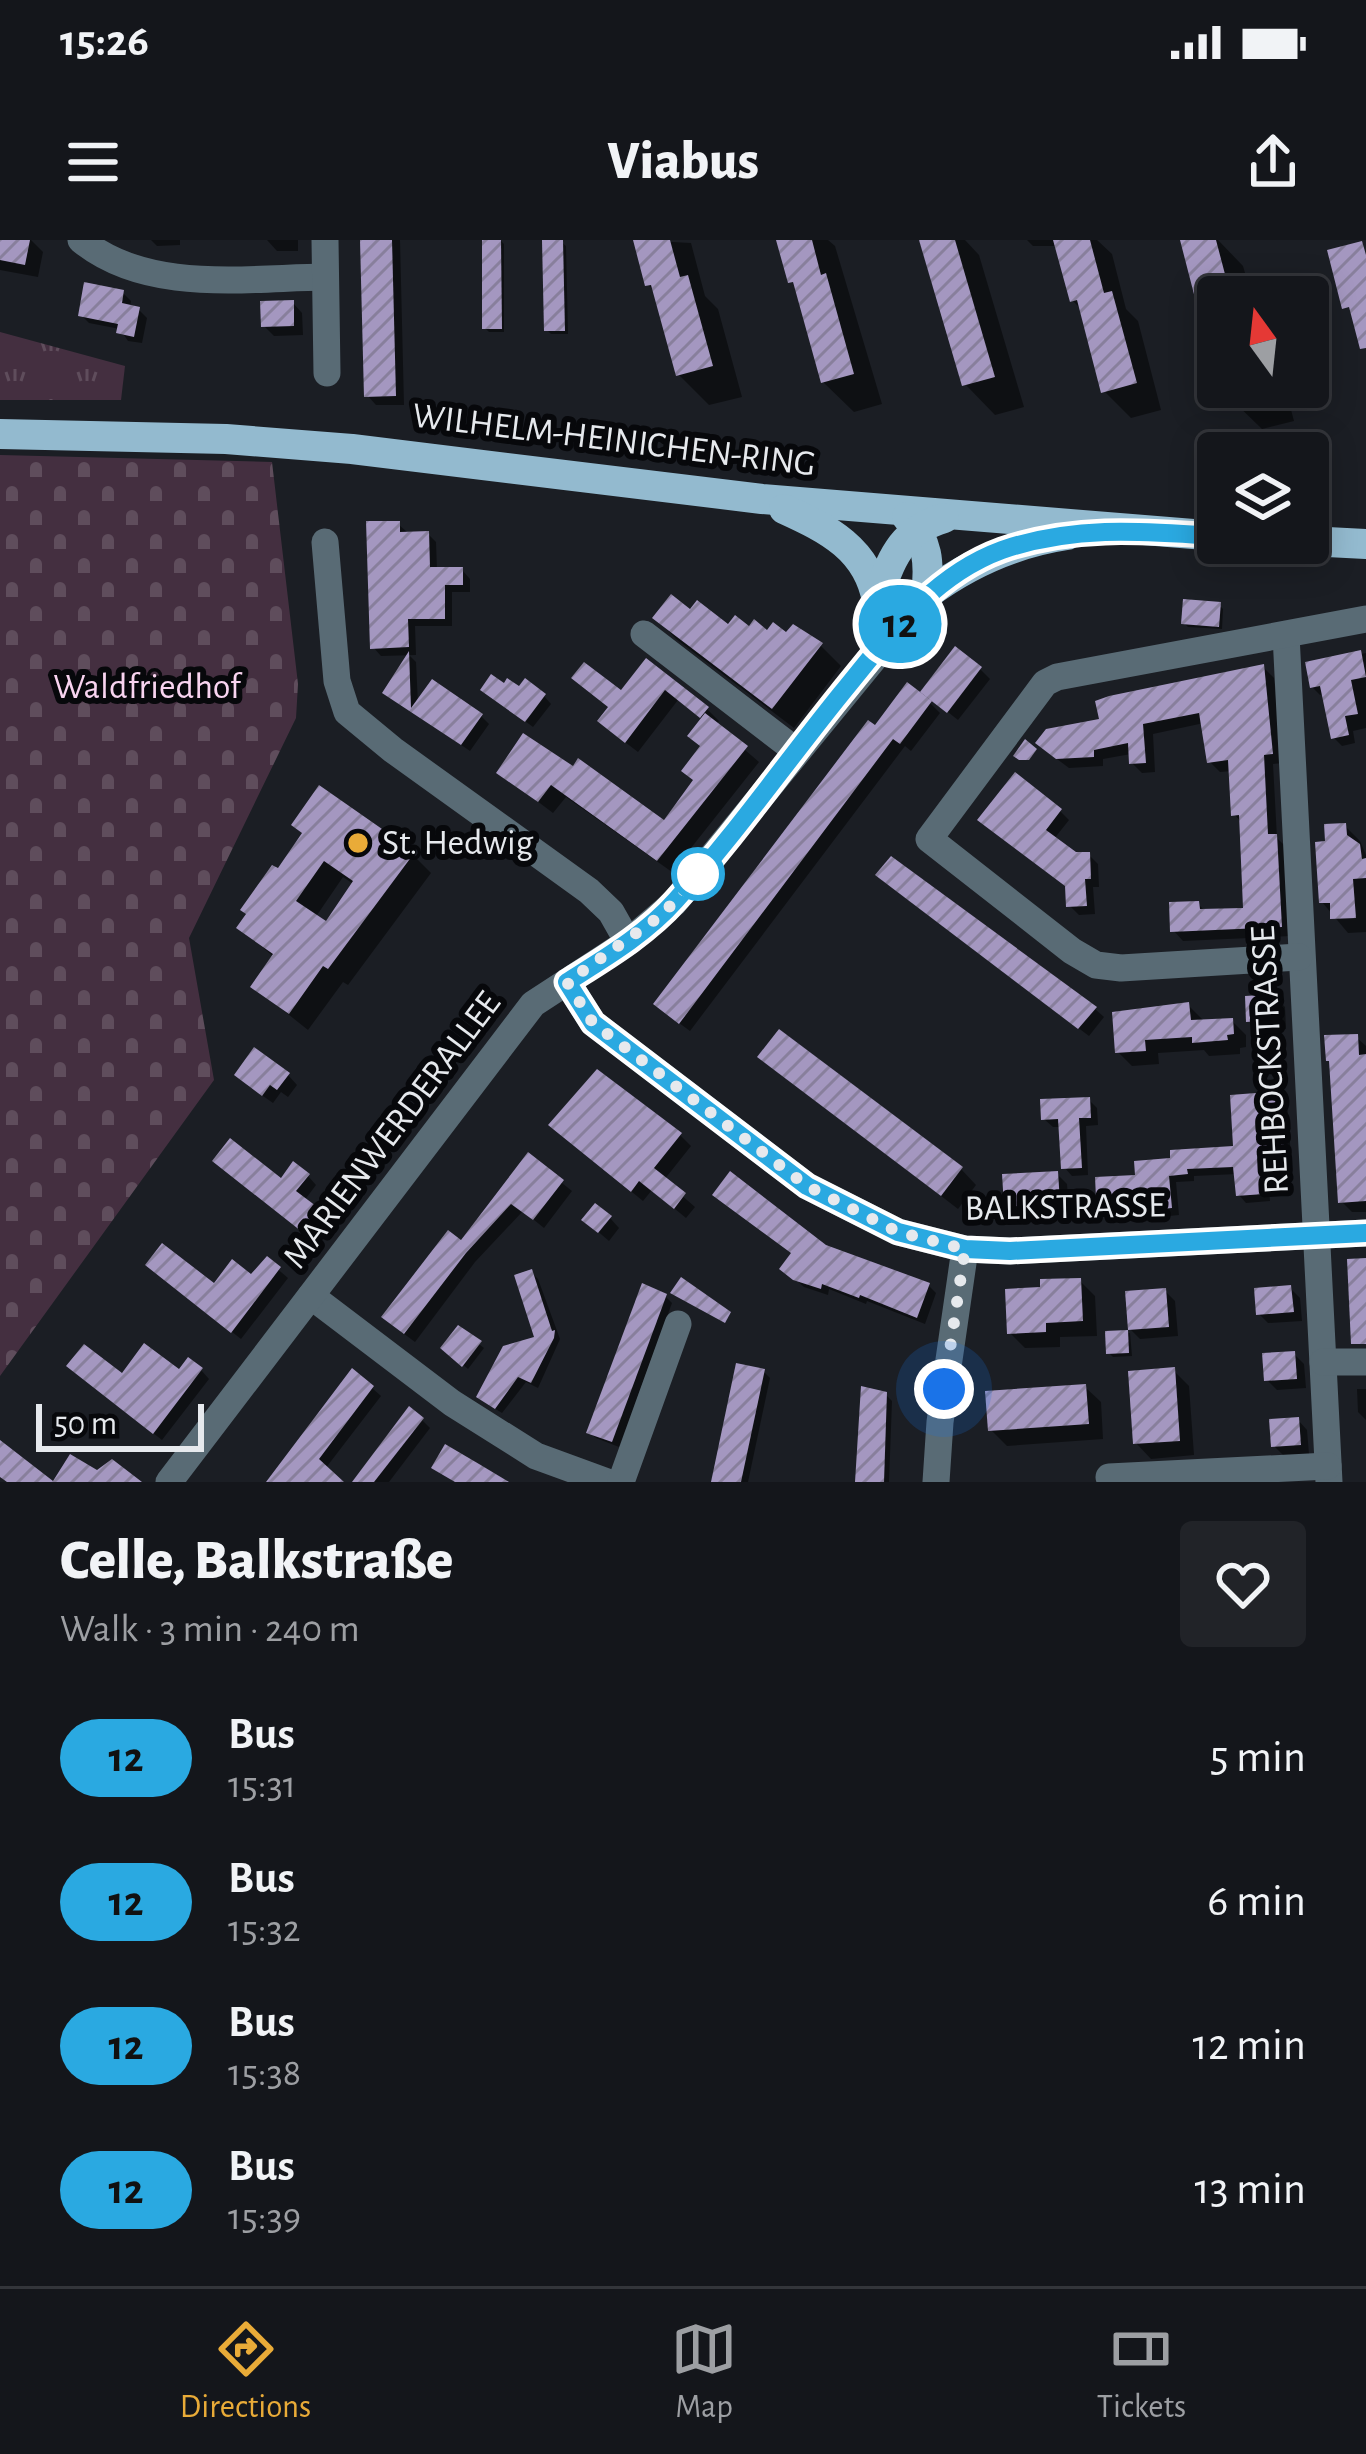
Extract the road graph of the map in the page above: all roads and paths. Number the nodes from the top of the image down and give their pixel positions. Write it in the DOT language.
graph roads {
  1 [pos="81,240"];
  2 [pos="325,240"];
  3 [pos="326,277"];
  4 [pos="327,373"];
  5 [pos="0,434"];
  6 [pos="762,499"];
  7 [pos="910,520"];
  8 [pos="1103,529"];
  9 [pos="1197,535"];
  10 [pos="326,542"];
  11 [pos="1329,542"];
  12 [pos="1366,544"];
  13 [pos="926,595"];
  14 [pos="877,601"];
  15 [pos="1366,619"];
  16 [pos="644,634"];
  17 [pos="1286,635"];
  18 [pos="844,691"];
  19 [pos="795,751"];
  20 [pos="628,942"];
  21 [pos="1300,957"];
  22 [pos="567,982"];
  23 [pos="1366,1233"];
  24 [pos="1316,1235"];
  25 [pos="965,1249"];
  26 [pos="311,1296"];
  27 [pos="678,1324"];
  28 [pos="1322,1362"];
  29 [pos="1366,1362"];
  30 [pos="536,1456"];
  31 [pos="1329,1474"];
  32 [pos="1109,1478"];
  33 [pos="169,1482"];
  34 [pos="522,1482"];
  35 [pos="607,1482"];
  36 [pos="621,1482"];
  37 [pos="936,1482"];
  1 -- 3 [label="street"];
  2 -- 3 [label="street"];
  3 -- 4 [label="street"];
  5 -- 6 [label="main road, WILHELM-HEINICHEN-RING"];
  6 -- 7 [label="main road, WILHELM-HEINICHEN-RING"];
  6 -- 14 [label="main road"];
  7 -- 8 [label="main road, WILHELM-HEINICHEN-RING"];
  7 -- 13 [label="main road"];
  7 -- 14 [label="main road"];
  8 -- 9 [label="main road, WILHELM-HEINICHEN-RING"];
  8 -- 13 [label="main road"];
  10 -- 20 [label="street"];
  11 -- 12 [label="main road"];
  13 -- 18 [label="street, MARIENWERDERALLEE"];
  14 -- 18 [label="street, MARIENWERDERALLEE"];
  15 -- 17 [label="street"];
  16 -- 19 [label="street"];
  17 -- 21 [label="street, REHBOCKSTRASSE"];
  17 -- 21 [label="street"];
  18 -- 19 [label="street, MARIENWERDERALLEE"];
  19 -- 20 [label="street, MARIENWERDERALLEE"];
  20 -- 22 [label="street, MARIENWERDERALLEE"];
  21 -- 24 [label="street, REHBOCKSTRASSE"];
  22 -- 25 [label="street, BALKSTRASSE"];
  22 -- 26 [label="street, MARIENWERDERALLEE"];
  23 -- 24 [label="street, BALKSTRASSE"];
  24 -- 25 [label="street, BALKSTRASSE"];
  24 -- 28 [label="street, REHBOCKSTRASSE"];
  25 -- 37 [label="street"];
  26 -- 30 [label="street"];
  26 -- 33 [label="street, MARIENWERDERALLEE"];
  27 -- 36 [label="street"];
  28 -- 29 [label="street"];
  28 -- 31 [label="street, REHBOCKSTRASSE"];
  30 -- 34 [label="street"];
  30 -- 35 [label="street"];
  31 -- 32 [label="street"];
}
